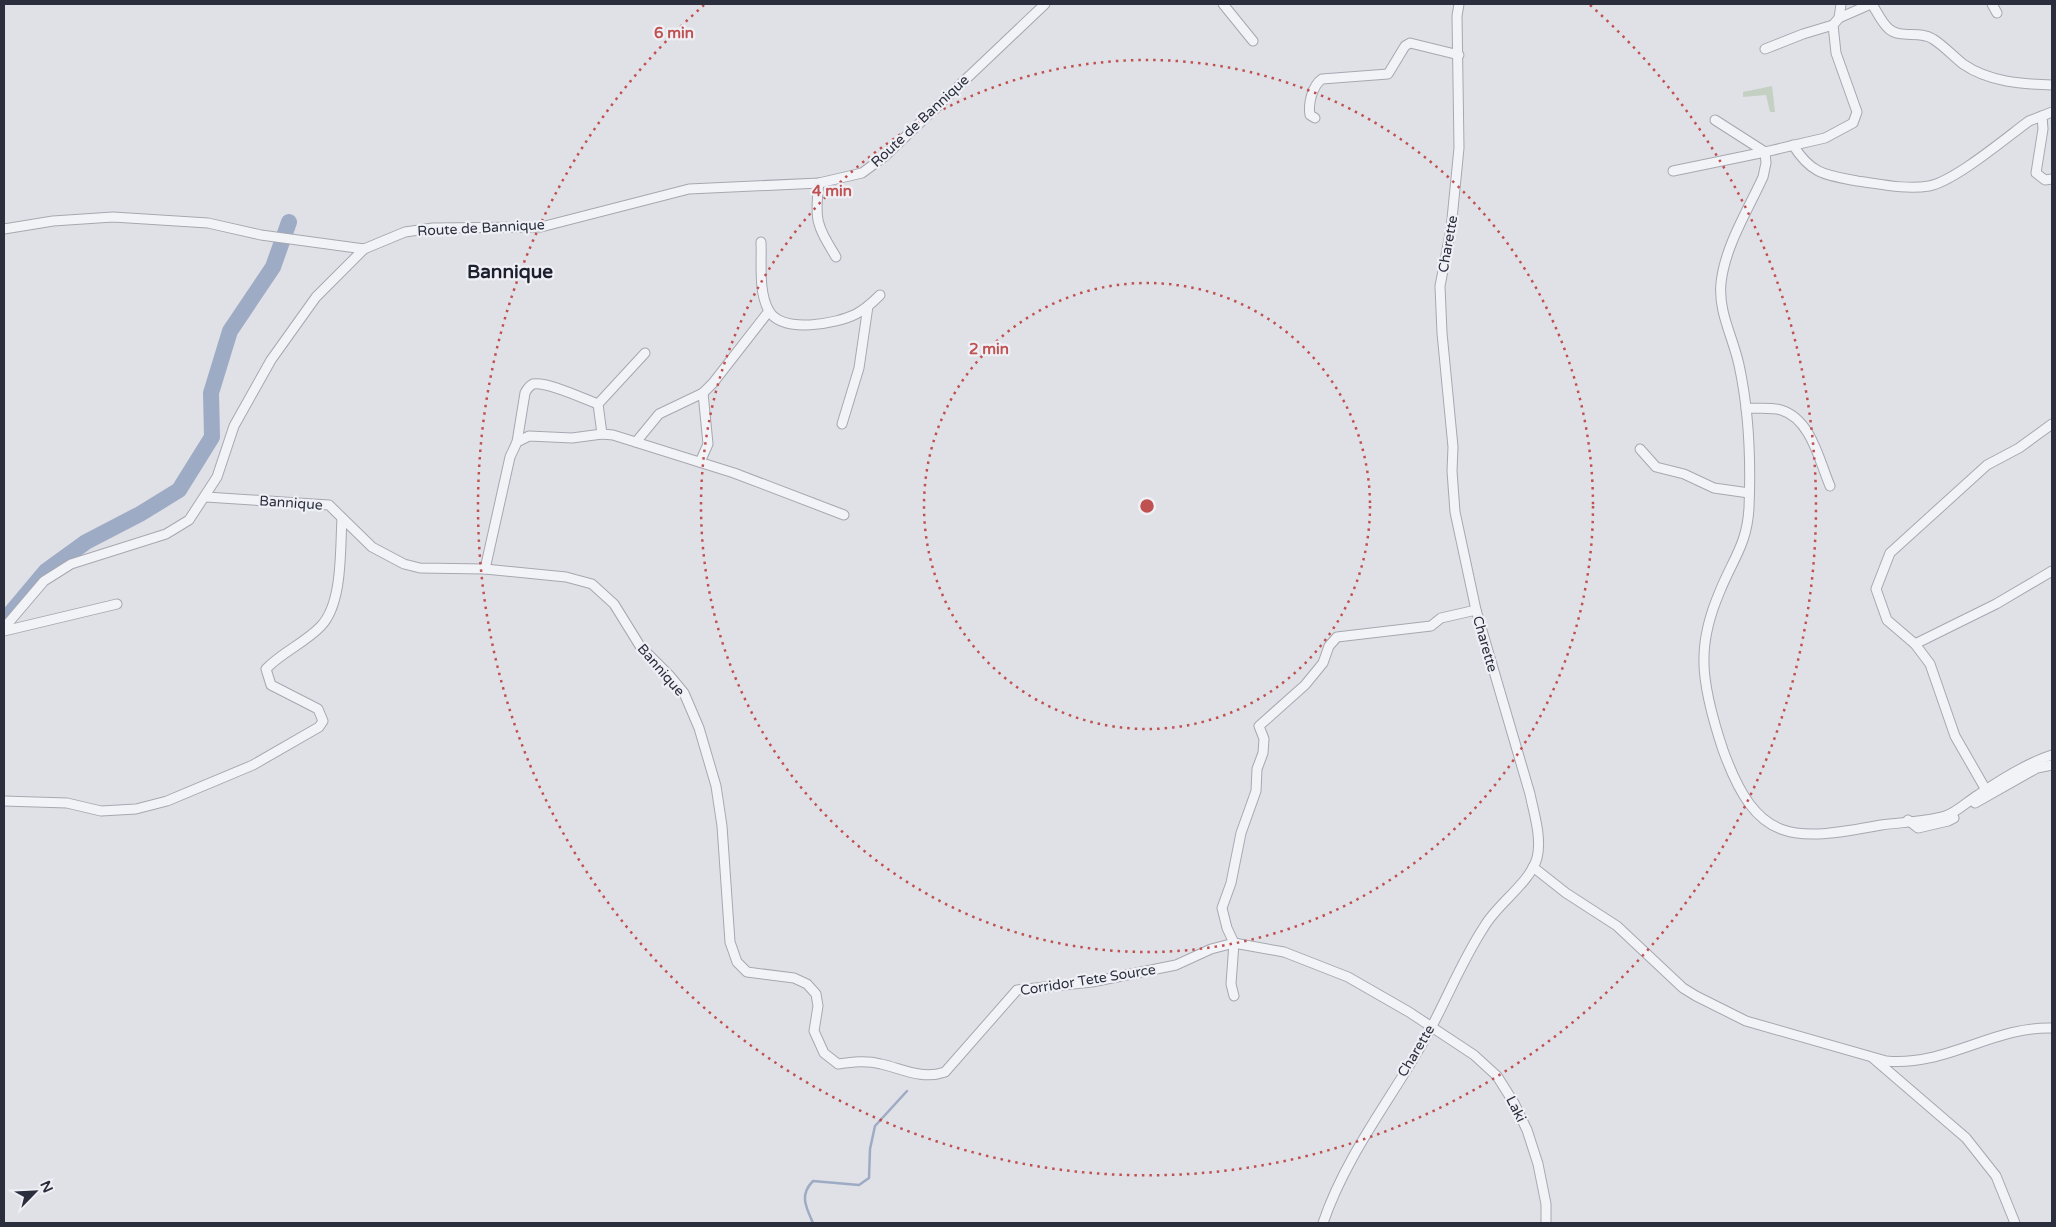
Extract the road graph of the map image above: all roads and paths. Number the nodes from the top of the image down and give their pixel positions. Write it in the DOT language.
graph roads {
  1 [pos="1046,4"];
  2 [pos="1223,4"];
  3 [pos="1459,4"];
  4 [pos="1840,4"];
  5 [pos="1872,4"];
  6 [pos="1992,4"];
  7 [pos="1996,13"];
  8 [pos="1836,22"];
  9 [pos="1253,41"];
  10 [pos="1765,48"];
  11 [pos="1459,55"];
  12 [pos="2052,85"];
  13 [pos="2052,112"];
  14 [pos="2042,116"];
  15 [pos="1315,118"];
  16 [pos="1715,120"];
  17 [pos="1793,145"];
  18 [pos="1765,152"];
  19 [pos="1673,171"];
  20 [pos="2052,179"];
  21 [pos="819,183"];
  22 [pos="4,229"];
  23 [pos="761,242"];
  24 [pos="364,249"];
  25 [pos="834,253"];
  26 [pos="880,295"];
  27 [pos="868,306"];
  28 [pos="769,311"];
  29 [pos="644,353"];
  30 [pos="703,393"];
  31 [pos="598,404"];
  32 [pos="1746,408"];
  33 [pos="842,424"];
  34 [pos="2052,424"];
  35 [pos="602,434"];
  36 [pos="517,442"];
  37 [pos="636,442"];
  38 [pos="1640,449"];
  39 [pos="700,462"];
  40 [pos="1830,486"];
  41 [pos="1749,494"];
  42 [pos="206,497"];
  43 [pos="844,515"];
  44 [pos="342,518"];
  45 [pos="486,569"];
  46 [pos="2052,571"];
  47 [pos="117,604"];
  48 [pos="1476,610"];
  49 [pos="4,629"];
  50 [pos="1915,644"];
  51 [pos="2052,755"];
  52 [pos="2052,765"];
  53 [pos="1986,790"];
  54 [pos="4,801"];
  55 [pos="1908,820"];
  56 [pos="1534,866"];
  57 [pos="1234,943"];
  58 [pos="1234,996"];
  59 [pos="1431,1028"];
  60 [pos="2052,1028"];
  61 [pos="824,1053"];
  62 [pos="1871,1057"];
  63 [pos="1323,1223"];
  64 [pos="1546,1223"];
  65 [pos="2016,1223"];
  1 -- 21 [label="street, Route de Bannique"];
  2 -- 9 [label="street"];
  3 -- 11 [label="street, Charette"];
  4 -- 8 [label="street"];
  5 -- 8 [label="street"];
  5 -- 12 [label="street"];
  6 -- 7 [label="street"];
  8 -- 10 [label="street"];
  8 -- 17 [label="street"];
  11 -- 15 [label="street"];
  11 -- 48 [label="street, Charette"];
  13 -- 14 [label="street"];
  14 -- 17 [label="street"];
  14 -- 20 [label="street"];
  16 -- 18 [label="street"];
  17 -- 18 [label="street"];
  18 -- 19 [label="street"];
  18 -- 32 [label="street"];
  21 -- 24 [label="street, Route de Bannique"];
  21 -- 25 [label="street"];
  22 -- 24 [label="street"];
  23 -- 28 [label="street"];
  24 -- 42 [label="street, Route de Bannique"];
  26 -- 27 [label="street"];
  27 -- 28 [label="street"];
  27 -- 33 [label="street"];
  28 -- 30 [label="street"];
  29 -- 31 [label="street"];
  30 -- 37 [label="street"];
  30 -- 39 [label="street"];
  31 -- 35 [label="street"];
  31 -- 36 [label="street"];
  32 -- 40 [label="street"];
  32 -- 41 [label="street"];
  34 -- 50 [label="street"];
  35 -- 36 [label="street"];
  35 -- 37 [label="street"];
  36 -- 45 [label="street"];
  37 -- 39 [label="street"];
  38 -- 41 [label="street"];
  39 -- 43 [label="street"];
  41 -- 55 [label="street"];
  42 -- 44 [label="street, Bannique"];
  42 -- 49 [label="street, Route de Bannique"];
  44 -- 45 [label="street, Bannique"];
  44 -- 54 [label="street"];
  45 -- 61 [label="street, Bannique"];
  46 -- 50 [label="street"];
  47 -- 49 [label="street"];
  48 -- 56 [label="street, Charette"];
  48 -- 57 [label="street"];
  50 -- 53 [label="street"];
  51 -- 53 [label="street"];
  52 -- 55 [label="street"];
  53 -- 55 [label="street"];
  56 -- 59 [label="street, Charette"];
  56 -- 62 [label="street"];
  57 -- 58 [label="street"];
  57 -- 59 [label="street, Corridor Tete Source"];
  57 -- 61 [label="street, Corridor Tete Source"];
  59 -- 63 [label="street, Charette"];
  59 -- 64 [label="street, Laki"];
  60 -- 62 [label="street"];
  62 -- 65 [label="street"];
}
